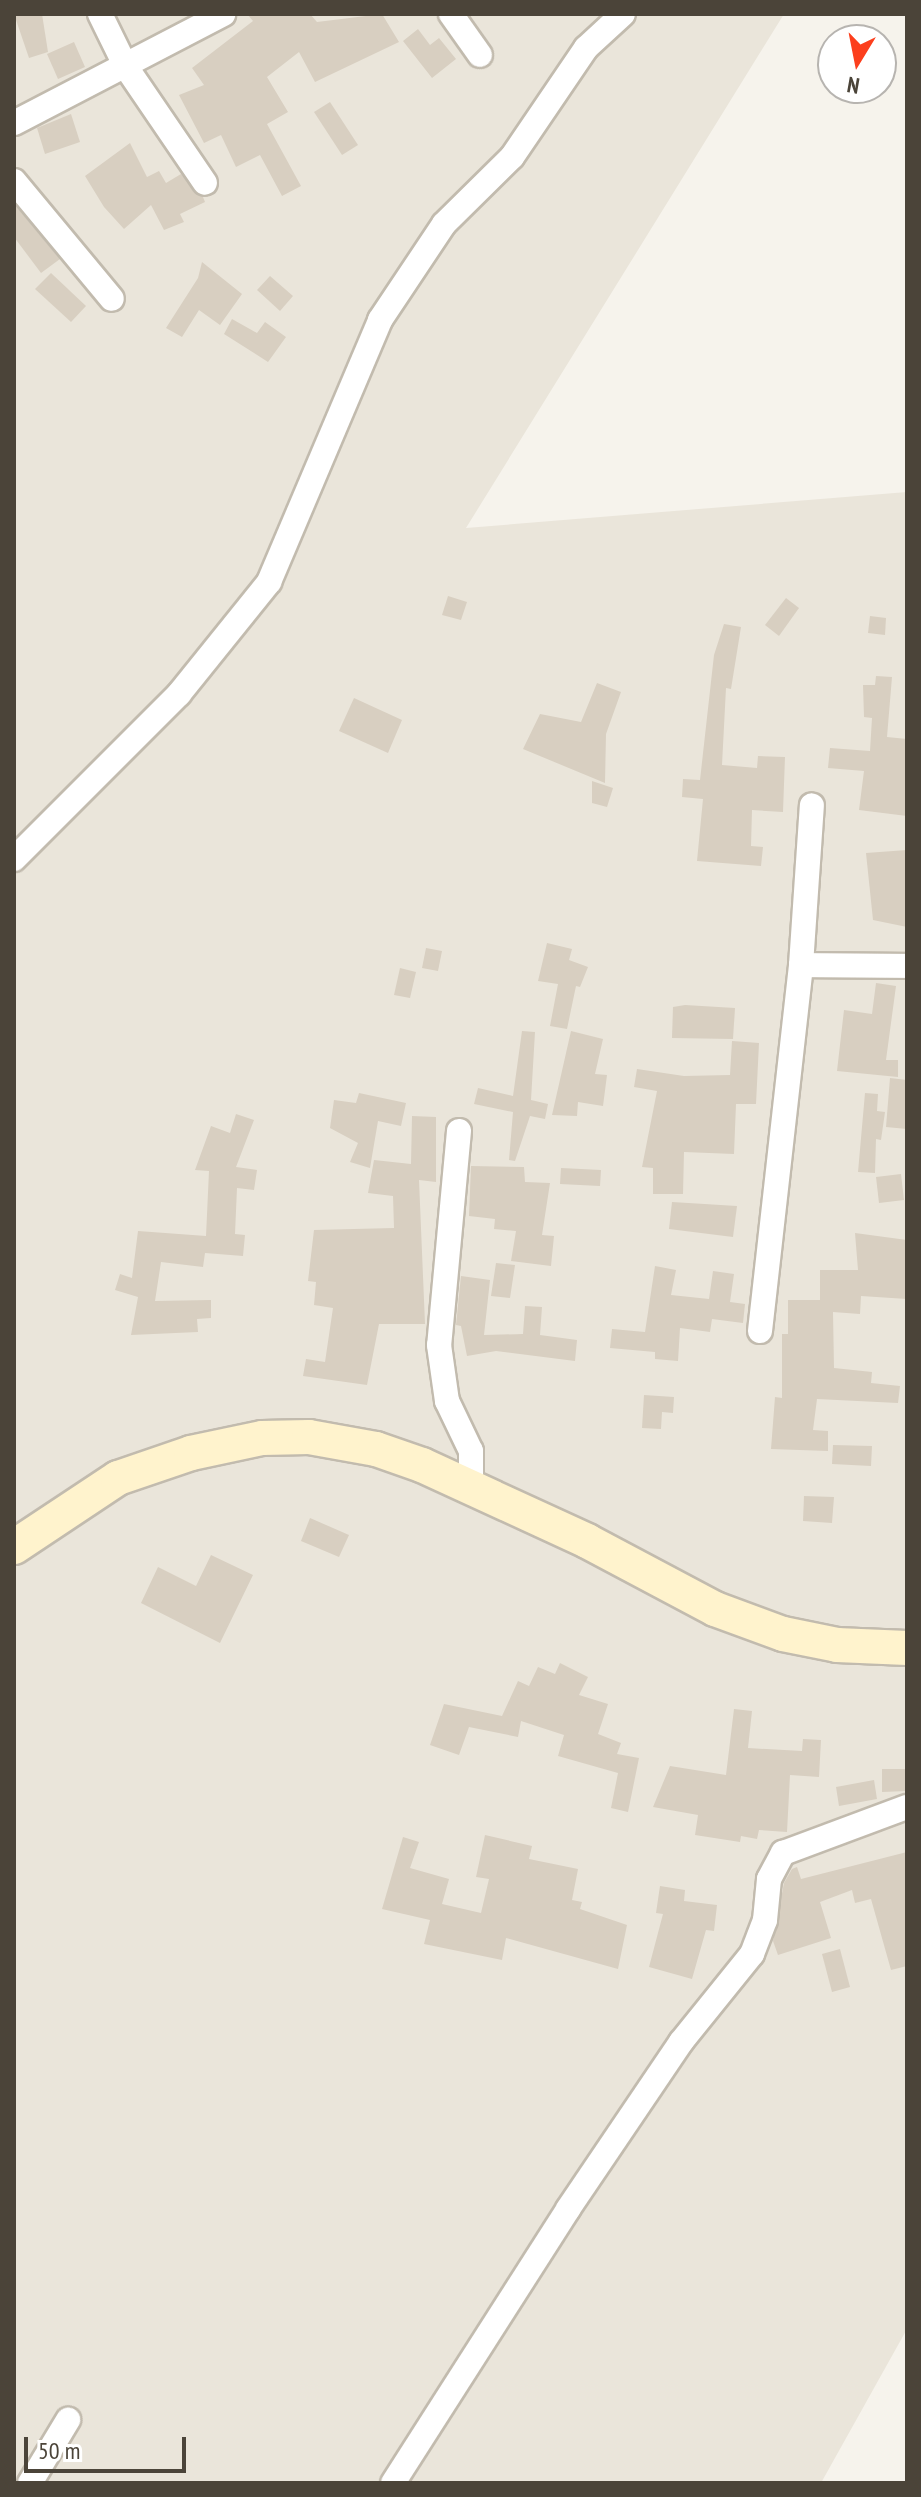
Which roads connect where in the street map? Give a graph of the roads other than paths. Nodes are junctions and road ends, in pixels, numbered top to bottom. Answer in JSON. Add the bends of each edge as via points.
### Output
{"nodes":[{"id":1,"x":100,"y":14,"type":"edge"},
{"id":2,"x":223,"y":14,"type":"edge"},
{"id":3,"x":451,"y":14,"type":"edge"},
{"id":4,"x":623,"y":14,"type":"edge"},
{"id":5,"x":480,"y":55,"type":"dead end"},
{"id":6,"x":126,"y":67,"type":"junction"},
{"id":7,"x":14,"y":123,"type":"edge"},
{"id":8,"x":14,"y":181,"type":"edge"},
{"id":9,"x":205,"y":183,"type":"dead end"},
{"id":10,"x":112,"y":299,"type":"dead end"},
{"id":11,"x":812,"y":805,"type":"dead end"},
{"id":12,"x":14,"y":859,"type":"edge"},
{"id":13,"x":801,"y":965,"type":"junction"},
{"id":14,"x":907,"y":966,"type":"edge"},
{"id":15,"x":459,"y":1131,"type":"dead end"},
{"id":16,"x":760,"y":1331,"type":"dead end"},
{"id":17,"x":471,"y":1488,"type":"junction"},
{"id":18,"x":14,"y":1547,"type":"edge"},
{"id":19,"x":907,"y":1648,"type":"edge"},
{"id":20,"x":907,"y":1807,"type":"edge"},
{"id":21,"x":68,"y":2420,"type":"dead end"},
{"id":22,"x":30,"y":2483,"type":"edge"},
{"id":23,"x":393,"y":2483,"type":"edge"}],
"edges":[{"from":1,"to":6,"type":"street"},
{"from":2,"to":6,"type":"street"},
{"from":3,"to":5,"type":"street"},
{"from":4,"to":12,"type":"street","via":[[586,48],[512,157],[444,224],[380,320],[269,582],[179,694]]},
{"from":6,"to":7,"type":"street"},
{"from":6,"to":9,"type":"street"},
{"from":8,"to":10,"type":"street"},
{"from":11,"to":13,"type":"street"},
{"from":13,"to":14,"type":"street"},
{"from":13,"to":16,"type":"street"},
{"from":15,"to":17,"type":"street","via":[[439,1345],[447,1401],[471,1451]]},
{"from":17,"to":18,"type":"street","via":[[376,1449],[309,1437],[262,1438],[191,1453],[118,1478]]},
{"from":17,"to":19,"type":"street","via":[[587,1541],[715,1609],[783,1634],[837,1645]]},
{"from":20,"to":23,"type":"street","via":[[783,1853],[769,1879],[765,1920],[752,1954],[681,2042]]},
{"from":21,"to":22,"type":"street"}]}
